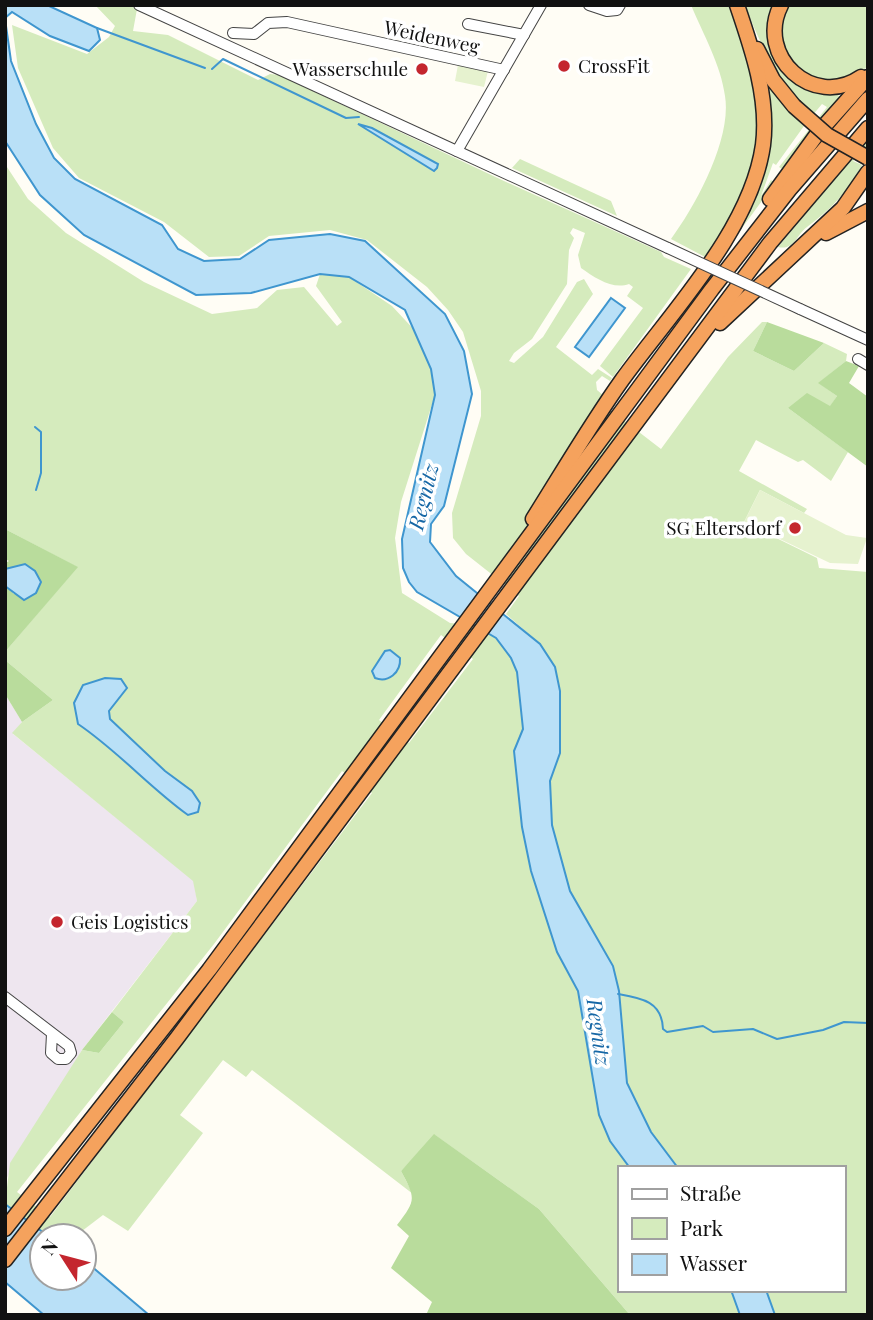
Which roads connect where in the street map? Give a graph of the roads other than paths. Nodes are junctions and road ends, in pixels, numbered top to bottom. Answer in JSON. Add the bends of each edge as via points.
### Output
{"nodes":[{"id":1,"x":139,"y":5,"type":"edge"},
{"id":2,"x":541,"y":5,"type":"edge"},
{"id":3,"x":589,"y":5,"type":"edge"},
{"id":4,"x":620,"y":5,"type":"edge"},
{"id":5,"x":781,"y":5,"type":"edge"},
{"id":6,"x":739,"y":11,"type":"edge"},
{"id":7,"x":468,"y":23,"type":"dead end"},
{"id":8,"x":233,"y":33,"type":"dead end"},
{"id":9,"x":524,"y":35,"type":"junction"},
{"id":10,"x":504,"y":70,"type":"junction"},
{"id":11,"x":868,"y":74,"type":"edge"},
{"id":12,"x":868,"y":99,"type":"edge"},
{"id":13,"x":868,"y":128,"type":"edge"},
{"id":14,"x":457,"y":151,"type":"junction"},
{"id":15,"x":868,"y":159,"type":"edge"},
{"id":16,"x":868,"y":172,"type":"edge"},
{"id":17,"x":868,"y":211,"type":"edge"},
{"id":18,"x":790,"y":258,"type":"junction"},
{"id":19,"x":868,"y":340,"type":"edge"},
{"id":20,"x":858,"y":359,"type":"dead end"},
{"id":21,"x":868,"y":365,"type":"edge"},
{"id":22,"x":625,"y":394,"type":"junction"},
{"id":23,"x":649,"y":405,"type":"junction"},
{"id":24,"x":579,"y":459,"type":"junction"},
{"id":25,"x":510,"y":565,"type":"junction"},
{"id":26,"x":5,"y":997,"type":"edge"},
{"id":27,"x":52,"y":1034,"type":"dead end"},
{"id":28,"x":5,"y":1229,"type":"edge"},
{"id":29,"x":5,"y":1260,"type":"edge"}],
"edges":[{"from":1,"to":14,"type":"street"},
{"from":2,"to":9,"type":"street"},
{"from":3,"to":4,"type":"street","via":[[607,11]]},
{"from":5,"to":11,"type":"highway","via":[[775,43],[783,63],[797,78],[816,86],[837,87]]},
{"from":6,"to":15,"type":"highway","bridge":true,"via":[[774,80],[794,106],[827,135]]},
{"from":6,"to":22,"type":"highway","via":[[763,103],[763,144],[753,186],[723,243]]},
{"from":7,"to":9,"type":"street","name":"Weidenweg"},
{"from":8,"to":10,"type":"street","name":"Weidenweg","via":[[254,34],[268,23],[287,22]]},
{"from":9,"to":10,"type":"street"},
{"from":10,"to":14,"type":"street"},
{"from":11,"to":22,"type":"highway","via":[[818,133]]},
{"from":12,"to":22,"type":"highway"},
{"from":13,"to":23,"type":"highway","via":[[770,243]]},
{"from":14,"to":19,"type":"street","bridge":true},
{"from":16,"to":18,"type":"highway","via":[[843,208]]},
{"from":17,"to":18,"type":"highway"},
{"from":18,"to":23,"type":"highway","via":[[737,304]]},
{"from":20,"to":21,"type":"street"},
{"from":22,"to":24,"type":"highway"},
{"from":23,"to":29,"type":"highway"},
{"from":24,"to":25,"type":"highway"},
{"from":24,"to":25,"type":"highway"},
{"from":25,"to":28,"type":"highway","via":[[201,980]]},
{"from":26,"to":27,"type":"street"}]}
